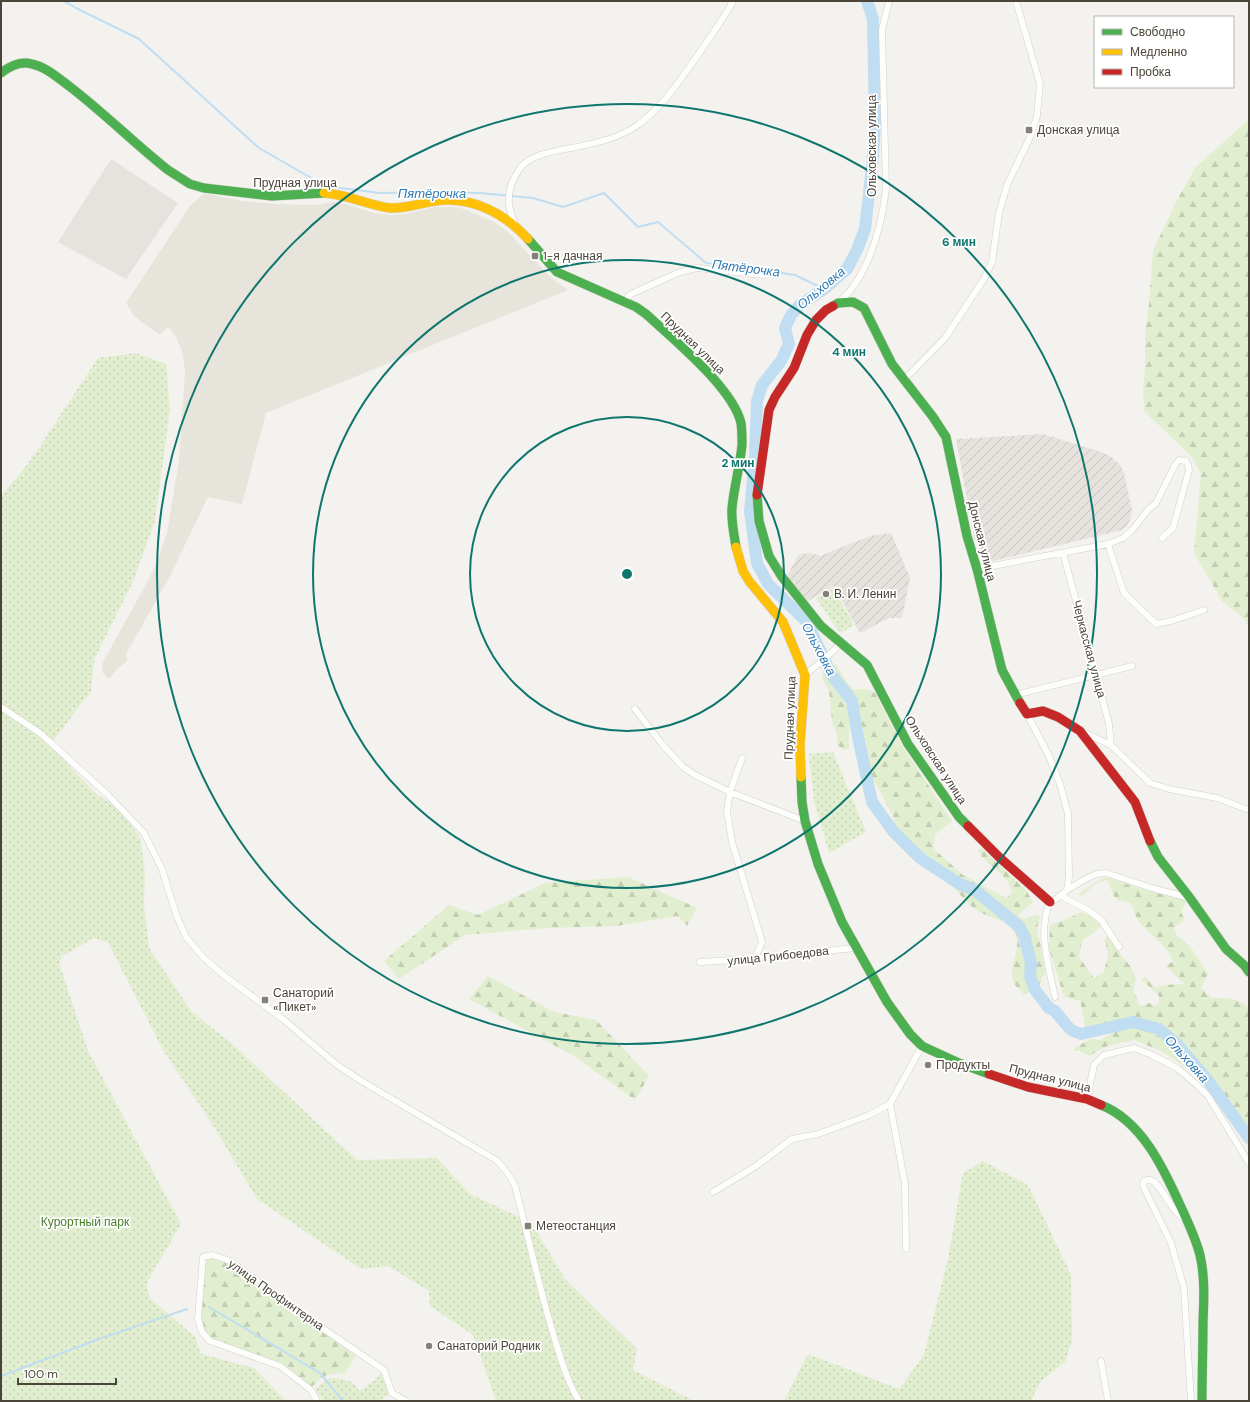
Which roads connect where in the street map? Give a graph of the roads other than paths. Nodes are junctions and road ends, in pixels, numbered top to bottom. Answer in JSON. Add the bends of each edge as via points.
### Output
{"nodes":[{"id":1,"x":733,"y":1,"type":"edge"},
{"id":2,"x":889,"y":1,"type":"edge"},
{"id":3,"x":1016,"y":1,"type":"edge"},
{"id":4,"x":1,"y":73,"type":"edge"},
{"id":5,"x":515,"y":224,"type":"junction"},
{"id":6,"x":764,"y":275,"type":"dead end"},
{"id":7,"x":626,"y":301,"type":"junction"},
{"id":8,"x":838,"y":303,"type":"junction"},
{"id":9,"x":904,"y":380,"type":"junction"},
{"id":10,"x":1162,"y":538,"type":"dead end"},
{"id":11,"x":1108,"y":544,"type":"junction"},
{"id":12,"x":1062,"y":553,"type":"junction"},
{"id":13,"x":977,"y":569,"type":"junction"},
{"id":14,"x":1204,"y":610,"type":"dead end"},
{"id":15,"x":841,"y":643,"type":"junction"},
{"id":16,"x":1132,"y":666,"type":"dead end"},
{"id":17,"x":1096,"y":674,"type":"junction"},
{"id":18,"x":805,"y":675,"type":"junction"},
{"id":19,"x":1015,"y":695,"type":"junction"},
{"id":20,"x":1,"y":707,"type":"edge"},
{"id":21,"x":634,"y":709,"type":"dead end"},
{"id":22,"x":1027,"y":714,"type":"junction"},
{"id":23,"x":1080,"y":730,"type":"junction"},
{"id":24,"x":1111,"y":745,"type":"junction"},
{"id":25,"x":742,"y":758,"type":"dead end"},
{"id":26,"x":730,"y":792,"type":"junction"},
{"id":27,"x":1249,"y":810,"type":"edge"},
{"id":28,"x":805,"y":821,"type":"junction"},
{"id":29,"x":1067,"y":890,"type":"junction"},
{"id":30,"x":1061,"y":896,"type":"junction"},
{"id":31,"x":1190,"y":898,"type":"junction"},
{"id":32,"x":1050,"y":902,"type":"junction"},
{"id":33,"x":1119,"y":947,"type":"dead end"},
{"id":34,"x":856,"y":948,"type":"junction"},
{"id":35,"x":755,"y":958,"type":"junction"},
{"id":36,"x":700,"y":962,"type":"dead end"},
{"id":37,"x":1249,"y":972,"type":"edge"},
{"id":38,"x":1055,"y":997,"type":"dead end"},
{"id":39,"x":922,"y":1046,"type":"junction"},
{"id":40,"x":1087,"y":1099,"type":"junction"},
{"id":41,"x":890,"y":1104,"type":"junction"},
{"id":42,"x":1249,"y":1163,"type":"edge"},
{"id":43,"x":713,"y":1192,"type":"dead end"},
{"id":44,"x":1187,"y":1220,"type":"junction"},
{"id":45,"x":906,"y":1249,"type":"dead end"},
{"id":46,"x":1101,"y":1361,"type":"dead end"},
{"id":47,"x":317,"y":1401,"type":"edge"},
{"id":48,"x":406,"y":1401,"type":"edge"},
{"id":49,"x":579,"y":1401,"type":"edge"},
{"id":50,"x":1108,"y":1401,"type":"edge"},
{"id":51,"x":1191,"y":1401,"type":"edge"},
{"id":52,"x":1202,"y":1401,"type":"edge"}],
"edges":[{"from":1,"to":5,"type":"street","via":[[673,89],[638,125],[613,137],[551,151],[521,166],[511,186],[508,203]]},
{"from":2,"to":8,"type":"street","name":"Ольховская улица","via":[[882,30],[886,189],[883,214],[864,268],[853,288]]},
{"from":3,"to":9,"type":"street","via":[[1040,84],[1034,127],[1007,185],[999,213],[992,262],[984,279],[945,338]]},
{"from":4,"to":5,"type":"street","name":"Прудная улица","via":[[8,68],[26,63],[41,67],[82,96],[158,162],[180,178],[199,187],[271,196],[334,194],[397,208],[456,199],[483,207]]},
{"from":5,"to":7,"type":"street","name":"Прудная улица","via":[[557,272]]},
{"from":6,"to":7,"type":"street","via":[[697,268],[680,272],[631,294]]},
{"from":7,"to":18,"type":"street","name":"Прудная улица","via":[[646,314],[709,373],[738,414],[742,444],[732,508],[736,549],[749,581],[788,632]]},
{"from":8,"to":9,"type":"street","name":"Донская улица","via":[[853,302],[864,308],[892,364]]},
{"from":8,"to":15,"type":"street","name":"Ольховская улица","via":[[816,320],[794,368],[769,410],[757,502],[767,549],[782,577],[821,626]]},
{"from":9,"to":13,"type":"street","name":"Донская улица","via":[[946,437],[967,536]]},
{"from":10,"to":11,"type":"street","via":[[1173,528],[1189,470],[1186,461],[1180,460],[1175,465],[1156,503],[1133,529],[1123,538]]},
{"from":11,"to":12,"type":"street"},
{"from":11,"to":14,"type":"street","via":[[1124,593],[1156,624]]},
{"from":12,"to":13,"type":"street"},
{"from":12,"to":17,"type":"street","name":"Черкасская улица"},
{"from":13,"to":19,"type":"street","name":"Донская улица","via":[[1002,670]]},
{"from":15,"to":18,"type":"street"},
{"from":15,"to":32,"type":"street","name":"Ольховская улица","via":[[867,666],[908,744],[959,817]]},
{"from":16,"to":17,"type":"street"},
{"from":17,"to":19,"type":"street"},
{"from":17,"to":24,"type":"street","name":"Черкасская улица"},
{"from":18,"to":28,"type":"street","name":"Прудная улица","via":[[800,757]]},
{"from":19,"to":22,"type":"street","name":"Донская улица"},
{"from":20,"to":49,"type":"street","via":[[40,733],[107,794],[144,833],[162,869],[186,937],[203,957],[337,1065],[504,1166],[515,1186],[560,1357]]},
{"from":21,"to":26,"type":"street","via":[[683,767]]},
{"from":22,"to":23,"type":"street","via":[[1043,711]]},
{"from":22,"to":29,"type":"street","name":"Донская улица","via":[[1048,754],[1068,814]]},
{"from":23,"to":24,"type":"street"},
{"from":23,"to":31,"type":"street","via":[[1135,802],[1158,857]]},
{"from":24,"to":27,"type":"street","via":[[1150,784],[1217,798]]},
{"from":25,"to":26,"type":"street"},
{"from":26,"to":28,"type":"street"},
{"from":26,"to":35,"type":"street","via":[[727,811],[732,842],[762,942]]},
{"from":28,"to":34,"type":"street","name":"Прудная улица","via":[[818,864],[842,922]]},
{"from":29,"to":30,"type":"street"},
{"from":29,"to":31,"type":"street","via":[[1097,874],[1106,873]]},
{"from":30,"to":32,"type":"street"},
{"from":30,"to":33,"type":"street","via":[[1101,920]]},
{"from":31,"to":37,"type":"street","via":[[1226,949]]},
{"from":32,"to":38,"type":"street","via":[[1045,912],[1044,941]]},
{"from":34,"to":35,"type":"street","name":"улица Грибоедова"},
{"from":34,"to":39,"type":"street","name":"Прудная улица","via":[[887,1002]]},
{"from":35,"to":36,"type":"street","name":"улица Грибоедова"},
{"from":39,"to":40,"type":"street","name":"Прудная улица","via":[[1013,1083]]},
{"from":39,"to":41,"type":"street"},
{"from":40,"to":42,"type":"street","via":[[1094,1065],[1104,1055],[1134,1048],[1152,1055],[1177,1068],[1208,1096]]},
{"from":40,"to":44,"type":"street","name":"Прудная улица","via":[[1107,1107],[1129,1123],[1149,1145],[1166,1173]]},
{"from":41,"to":43,"type":"street","via":[[867,1116],[818,1134],[792,1139],[756,1166]]},
{"from":41,"to":45,"type":"street","via":[[905,1184]]},
{"from":44,"to":51,"type":"street","via":[[1178,1214],[1152,1180],[1144,1181],[1145,1190],[1171,1243],[1184,1288]]},
{"from":44,"to":52,"type":"street","name":"Прудная улица","via":[[1200,1255],[1204,1286]]},
{"from":46,"to":50,"type":"street"},
{"from":47,"to":48,"type":"street","name":"улица Профинтерна","via":[[311,1390],[280,1366],[210,1341],[202,1332],[198,1319],[203,1257],[213,1255],[230,1261],[300,1313],[384,1370],[392,1393]]}]}
